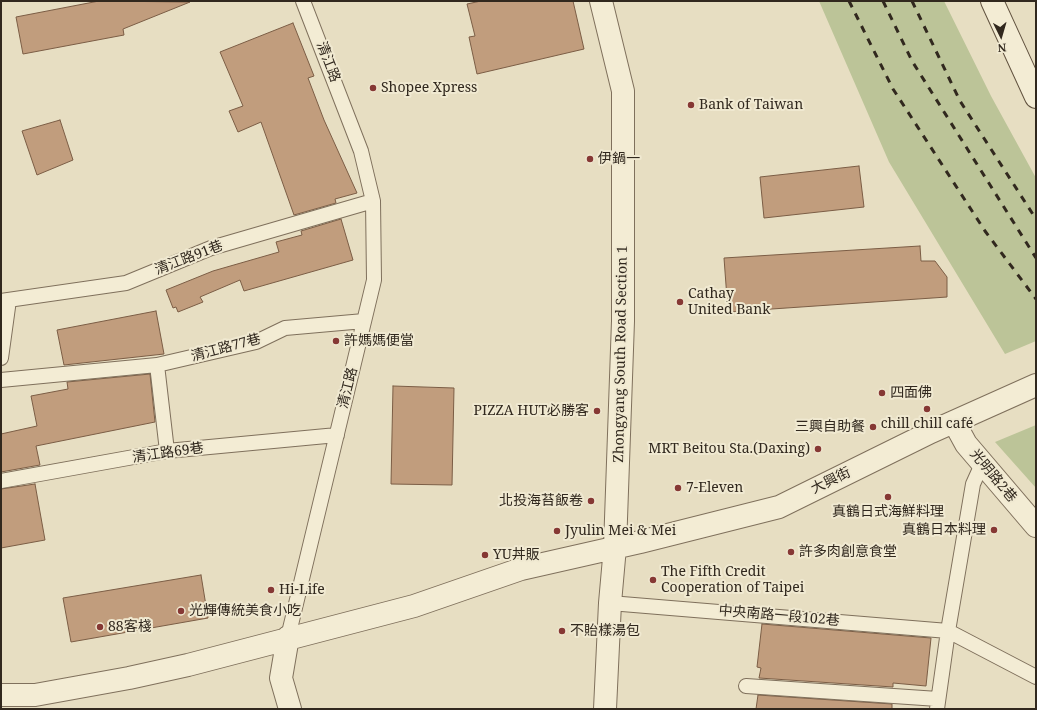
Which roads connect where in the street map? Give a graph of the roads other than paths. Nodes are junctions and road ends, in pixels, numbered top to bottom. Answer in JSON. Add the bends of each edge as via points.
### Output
{"nodes":[{"id":1,"x":601,"y":1,"type":"edge"},
{"id":2,"x":992,"y":1,"type":"edge"},
{"id":3,"x":308,"y":2,"type":"edge"},
{"id":4,"x":1036,"y":97,"type":"edge"},
{"id":5,"x":373,"y":201,"type":"junction"},
{"id":6,"x":5,"y":300,"type":"edge"},
{"id":7,"x":364,"y":321,"type":"junction"},
{"id":8,"x":1,"y":358,"type":"edge"},
{"id":9,"x":158,"y":365,"type":"junction"},
{"id":10,"x":1,"y":380,"type":"edge"},
{"id":11,"x":1036,"y":385,"type":"edge"},
{"id":12,"x":954,"y":422,"type":"junction"},
{"id":13,"x":337,"y":435,"type":"junction"},
{"id":14,"x":167,"y":451,"type":"junction"},
{"id":15,"x":982,"y":464,"type":"junction"},
{"id":16,"x":1,"y":481,"type":"edge"},
{"id":17,"x":1036,"y":526,"type":"edge"},
{"id":18,"x":615,"y":547,"type":"junction"},
{"id":19,"x":610,"y":603,"type":"junction"},
{"id":20,"x":948,"y":631,"type":"junction"},
{"id":21,"x":288,"y":638,"type":"junction"},
{"id":22,"x":1036,"y":677,"type":"edge"},
{"id":23,"x":746,"y":686,"type":"dead end"},
{"id":24,"x":1,"y":695,"type":"edge"},
{"id":25,"x":938,"y":704,"type":"edge"},
{"id":26,"x":290,"y":709,"type":"edge"},
{"id":27,"x":605,"y":709,"type":"edge"}],
"edges":[{"from":1,"to":18,"type":"street","name":"Zhongyang South Road Section 1","via":[[623,91],[623,322]]},
{"from":2,"to":4,"type":"street"},
{"from":3,"to":5,"type":"lane","name":"清江路","via":[[361,151]]},
{"from":5,"to":6,"type":"lane","name":"清江路91巷","via":[[211,248],[126,283]]},
{"from":5,"to":7,"type":"lane","name":"清江路","via":[[374,280]]},
{"from":6,"to":8,"type":"lane"},
{"from":7,"to":9,"type":"lane","name":"清江路77巷","via":[[285,328],[256,342]]},
{"from":7,"to":13,"type":"lane","name":"清江路"},
{"from":9,"to":10,"type":"lane","name":"清江路77巷"},
{"from":9,"to":14,"type":"lane"},
{"from":11,"to":12,"type":"street","name":"大興街"},
{"from":12,"to":15,"type":"street","name":"光明路2巷","via":[[966,444]]},
{"from":12,"to":18,"type":"street","name":"大興街","via":[[779,507]]},
{"from":13,"to":14,"type":"lane","name":"清江路69巷"},
{"from":13,"to":21,"type":"lane","name":"清江路"},
{"from":14,"to":16,"type":"lane","name":"清江路69巷"},
{"from":15,"to":17,"type":"street","name":"光明路2巷"},
{"from":15,"to":20,"type":"lane","via":[[973,484]]},
{"from":18,"to":19,"type":"street","name":"Zhongyang South Road Section 1"},
{"from":18,"to":21,"type":"street","name":"大興街","via":[[521,569],[414,606]]},
{"from":19,"to":20,"type":"lane","name":"中央南路一段102巷"},
{"from":19,"to":27,"type":"street","name":"Zhongyang South Road Section 1"},
{"from":20,"to":22,"type":"lane","name":"中央南路一段102巷"},
{"from":20,"to":25,"type":"lane"},
{"from":21,"to":24,"type":"street","name":"大興街","via":[[129,678],[35,695]]},
{"from":21,"to":26,"type":"street","name":"清江路","via":[[281,678]]},
{"from":23,"to":25,"type":"lane"}]}
